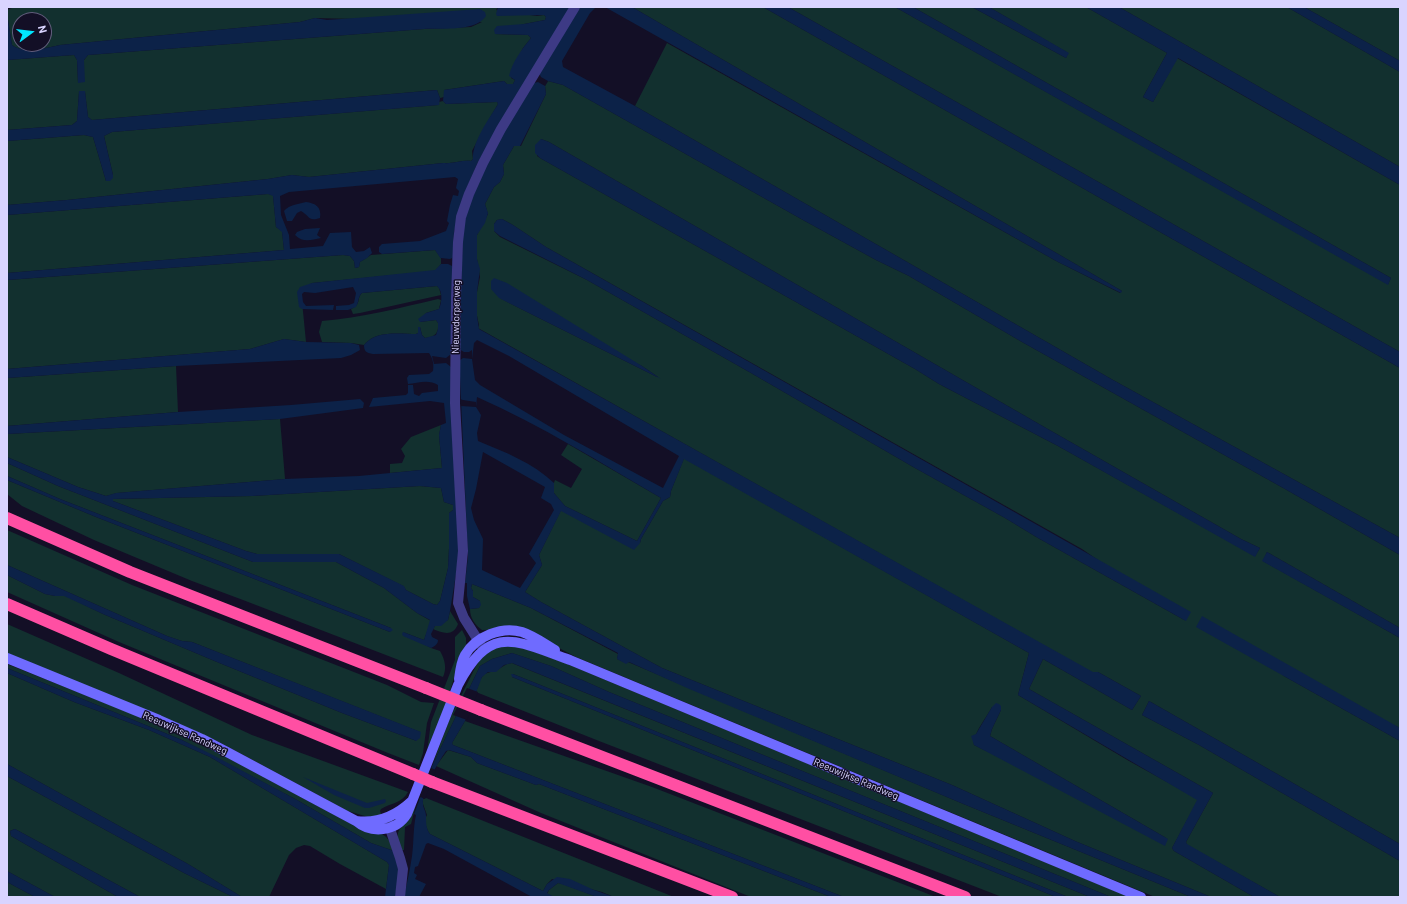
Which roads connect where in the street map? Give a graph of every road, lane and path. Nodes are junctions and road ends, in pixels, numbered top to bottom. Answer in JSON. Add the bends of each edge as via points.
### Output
{"nodes":[{"id":1,"x":575,"y":7,"type":"edge"},
{"id":2,"x":7,"y":518,"type":"edge"},
{"id":3,"x":7,"y":604,"type":"edge"},
{"id":4,"x":478,"y":641,"type":"junction"},
{"id":5,"x":484,"y":650,"type":"junction"},
{"id":6,"x":7,"y":658,"type":"edge"},
{"id":7,"x":570,"y":660,"type":"junction"},
{"id":8,"x":458,"y":685,"type":"junction"},
{"id":9,"x":388,"y":823,"type":"junction"},
{"id":10,"x":400,"y":897,"type":"edge"},
{"id":11,"x":732,"y":897,"type":"edge"},
{"id":12,"x":965,"y":897,"type":"edge"},
{"id":13,"x":1141,"y":897,"type":"edge"}],
"edges":[{"from":1,"to":4,"type":"street","name":"Nieuwdorperweg","via":[[497,136],[469,194],[461,217],[456,298],[456,403],[463,551],[458,603]]},
{"from":2,"to":12,"type":"highway","bridge":true,"via":[[144,578]]},
{"from":3,"to":11,"type":"highway","bridge":true,"via":[[432,782]]},
{"from":4,"to":5,"type":"street","name":"Nieuwdorperweg"},
{"from":4,"to":7,"type":"main road","name":"Reeuwijkse Randweg","via":[[498,632],[517,631],[534,637]]},
{"from":4,"to":8,"type":"main road","name":"Reeuwijkse Randweg","via":[[464,658]]},
{"from":5,"to":7,"type":"main road","name":"Reeuwijkse Randweg","via":[[497,643],[513,641]]},
{"from":5,"to":8,"type":"main road","name":"Reeuwijkse Randweg","via":[[470,665]]},
{"from":6,"to":9,"type":"main road","name":"Reeuwijkse Randweg","via":[[196,737],[356,821]]},
{"from":7,"to":13,"type":"main road","name":"Reeuwijkse Randweg"},
{"from":8,"to":9,"type":"main road","name":"Reeuwijkse Randweg","via":[[413,800]]},
{"from":9,"to":10,"type":"street","via":[[403,869]]}]}
